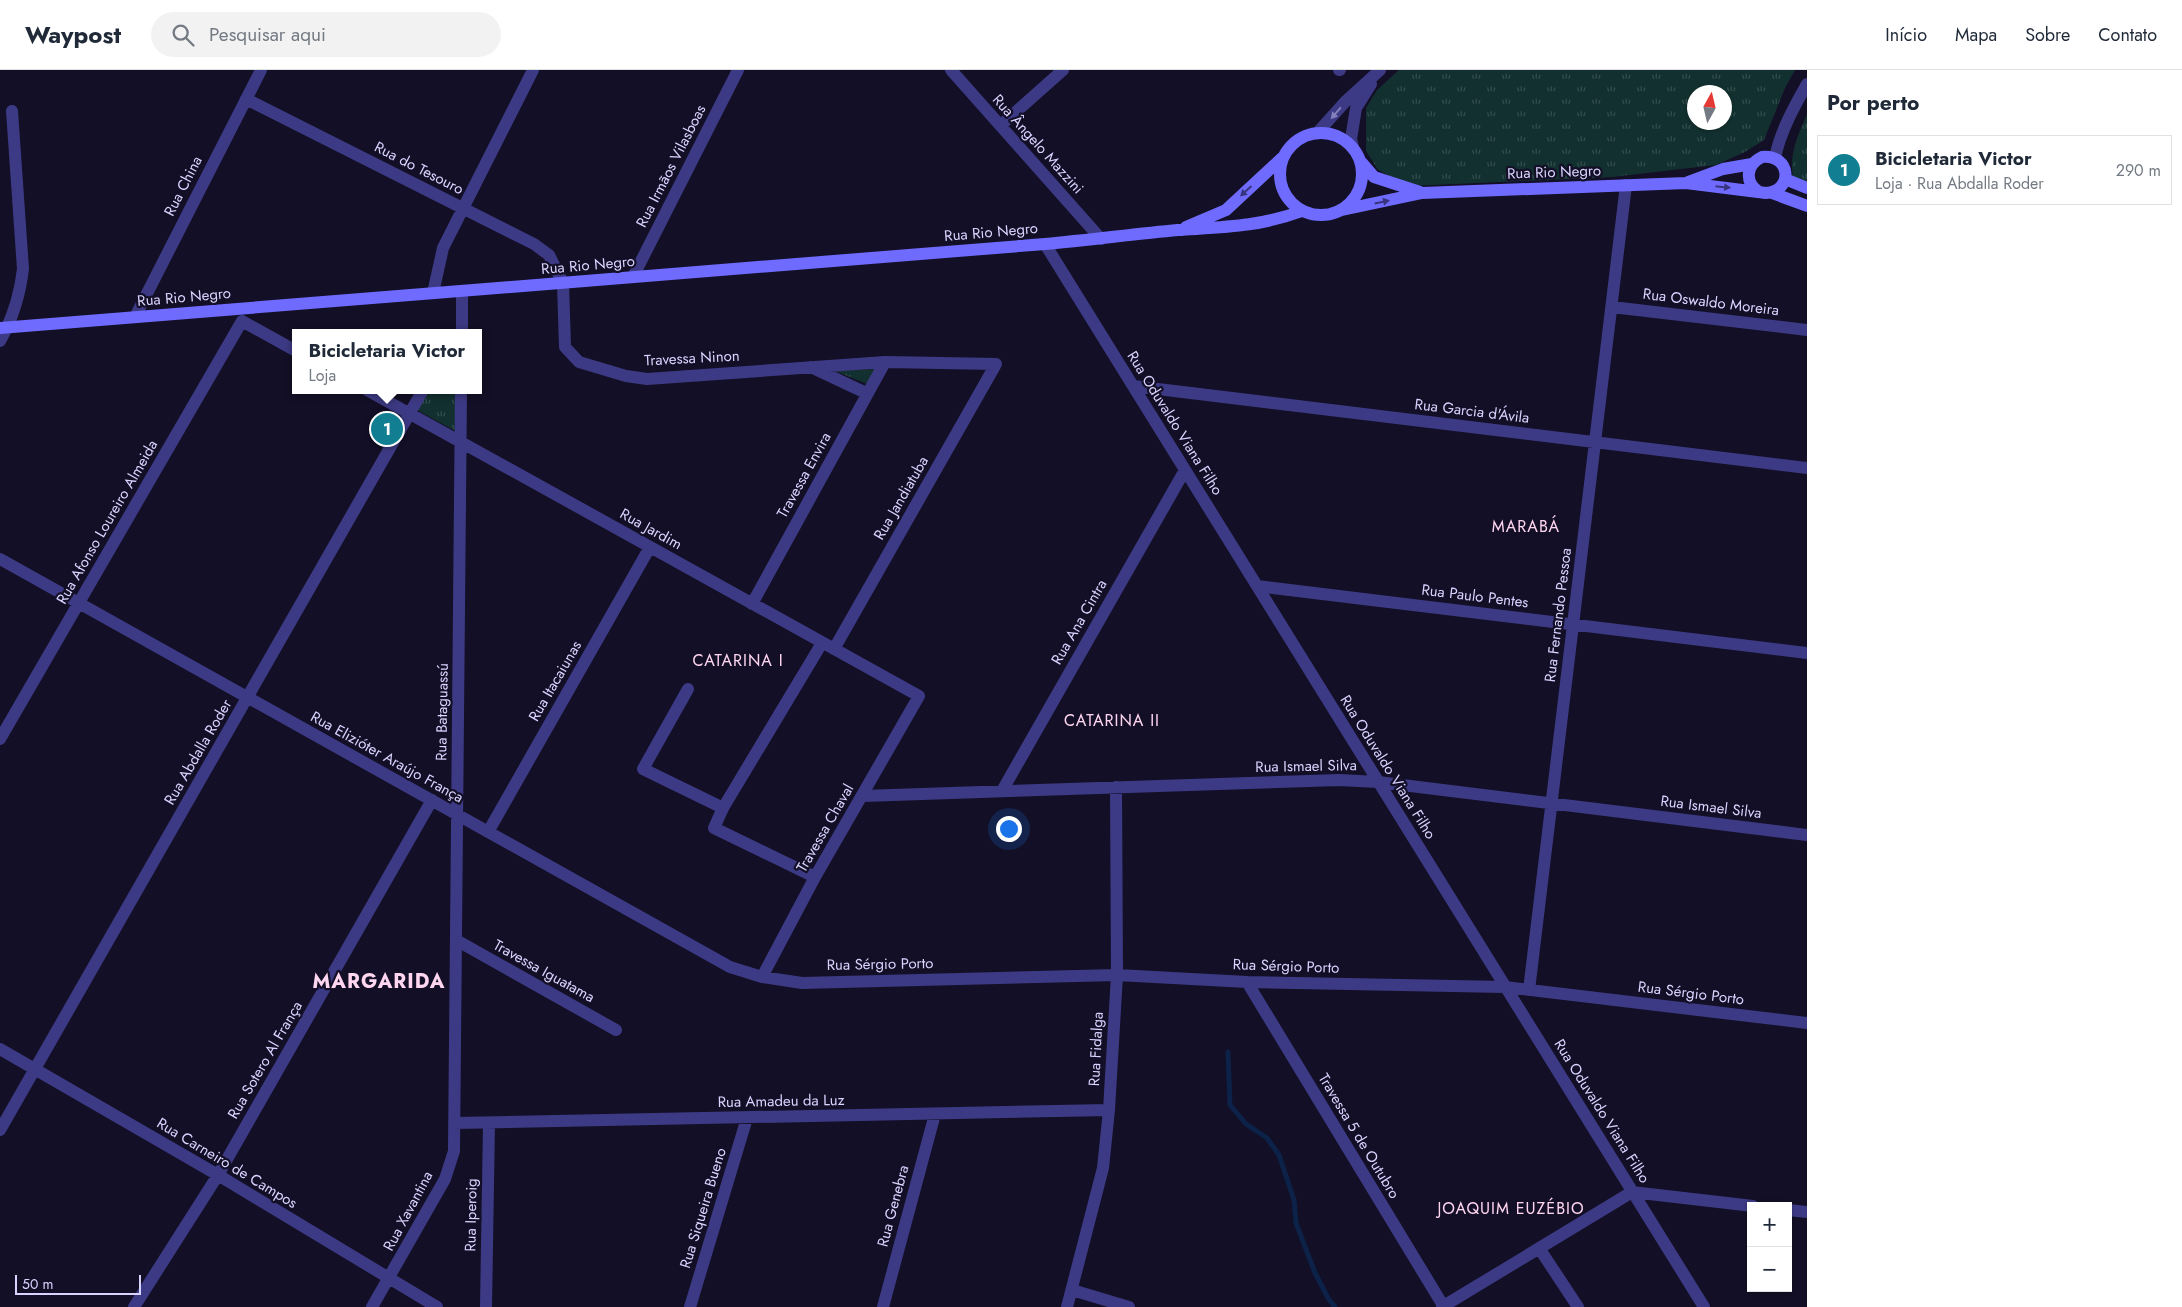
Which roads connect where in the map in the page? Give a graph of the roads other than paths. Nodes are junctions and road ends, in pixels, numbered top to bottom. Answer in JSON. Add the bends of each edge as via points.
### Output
{"nodes":[{"id":1,"x":261,"y":70,"type":"edge"},
{"id":2,"x":533,"y":70,"type":"edge"},
{"id":3,"x":738,"y":70,"type":"edge"},
{"id":4,"x":951,"y":70,"type":"edge"},
{"id":5,"x":1063,"y":70,"type":"edge"},
{"id":6,"x":1380,"y":70,"type":"edge"},
{"id":7,"x":1807,"y":84,"type":"edge"},
{"id":8,"x":246,"y":99,"type":"junction"},
{"id":9,"x":12,"y":111,"type":"dead end"},
{"id":10,"x":1000,"y":125,"type":"junction"},
{"id":11,"x":1318,"y":132,"type":"junction"},
{"id":12,"x":1353,"y":147,"type":"junction"},
{"id":13,"x":1282,"y":158,"type":"junction"},
{"id":14,"x":1775,"y":158,"type":"junction"},
{"id":15,"x":1362,"y":163,"type":"junction"},
{"id":16,"x":1752,"y":164,"type":"junction"},
{"id":17,"x":1785,"y":179,"type":"junction"},
{"id":18,"x":1686,"y":183,"type":"junction"},
{"id":19,"x":1626,"y":186,"type":"junction"},
{"id":20,"x":1807,"y":188,"type":"edge"},
{"id":21,"x":1766,"y":192,"type":"junction"},
{"id":22,"x":1422,"y":193,"type":"junction"},
{"id":23,"x":1807,"y":206,"type":"edge"},
{"id":24,"x":463,"y":208,"type":"junction"},
{"id":25,"x":1342,"y":210,"type":"junction"},
{"id":26,"x":1302,"y":211,"type":"junction"},
{"id":27,"x":1178,"y":230,"type":"junction"},
{"id":28,"x":1101,"y":239,"type":"junction"},
{"id":29,"x":1045,"y":244,"type":"junction"},
{"id":30,"x":633,"y":277,"type":"junction"},
{"id":31,"x":563,"y":283,"type":"junction"},
{"id":32,"x":462,"y":291,"type":"junction"},
{"id":33,"x":433,"y":293,"type":"junction"},
{"id":34,"x":1612,"y":307,"type":"junction"},
{"id":35,"x":242,"y":315,"type":"junction"},
{"id":36,"x":135,"y":317,"type":"junction"},
{"id":37,"x":4,"y":328,"type":"edge"},
{"id":38,"x":460,"y":329,"type":"edge"},
{"id":39,"x":1807,"y":330,"type":"edge"},
{"id":40,"x":0,"y":341,"type":"edge"},
{"id":41,"x":292,"y":348,"type":"edge"},
{"id":42,"x":885,"y":362,"type":"junction"},
{"id":43,"x":996,"y":364,"type":"joint"},
{"id":44,"x":809,"y":366,"type":"junction"},
{"id":45,"x":1133,"y":386,"type":"junction"},
{"id":46,"x":866,"y":393,"type":"junction"},
{"id":47,"x":374,"y":394,"type":"edge"},
{"id":48,"x":422,"y":394,"type":"edge"},
{"id":49,"x":461,"y":394,"type":"edge"},
{"id":50,"x":410,"y":414,"type":"junction"},
{"id":51,"x":461,"y":442,"type":"junction"},
{"id":52,"x":1595,"y":442,"type":"junction"},
{"id":53,"x":1807,"y":468,"type":"edge"},
{"id":54,"x":1185,"y":470,"type":"junction"},
{"id":55,"x":650,"y":547,"type":"junction"},
{"id":56,"x":0,"y":559,"type":"edge"},
{"id":57,"x":1257,"y":586,"type":"junction"},
{"id":58,"x":80,"y":603,"type":"junction"},
{"id":59,"x":752,"y":604,"type":"junction"},
{"id":60,"x":1573,"y":625,"type":"junction"},
{"id":61,"x":822,"y":643,"type":"junction"},
{"id":62,"x":834,"y":649,"type":"junction"},
{"id":63,"x":1807,"y":653,"type":"edge"},
{"id":64,"x":688,"y":689,"type":"dead end"},
{"id":65,"x":919,"y":696,"type":"joint"},
{"id":66,"x":248,"y":698,"type":"junction"},
{"id":67,"x":0,"y":739,"type":"edge"},
{"id":68,"x":1378,"y":782,"type":"junction"},
{"id":69,"x":1116,"y":787,"type":"junction"},
{"id":70,"x":1002,"y":791,"type":"junction"},
{"id":71,"x":863,"y":796,"type":"junction"},
{"id":72,"x":432,"y":800,"type":"junction"},
{"id":73,"x":1552,"y":804,"type":"junction"},
{"id":74,"x":723,"y":808,"type":"junction"},
{"id":75,"x":457,"y":814,"type":"junction"},
{"id":76,"x":488,"y":832,"type":"junction"},
{"id":77,"x":1807,"y":835,"type":"edge"},
{"id":78,"x":816,"y":877,"type":"junction"},
{"id":79,"x":456,"y":940,"type":"junction"},
{"id":80,"x":1117,"y":975,"type":"junction"},
{"id":81,"x":762,"y":977,"type":"junction"},
{"id":82,"x":1247,"y":982,"type":"junction"},
{"id":83,"x":1505,"y":987,"type":"junction"},
{"id":84,"x":1529,"y":990,"type":"junction"},
{"id":85,"x":1807,"y":1024,"type":"edge"},
{"id":86,"x":616,"y":1030,"type":"dead end"},
{"id":87,"x":0,"y":1049,"type":"edge"},
{"id":88,"x":35,"y":1069,"type":"junction"},
{"id":89,"x":1109,"y":1110,"type":"junction"},
{"id":90,"x":935,"y":1114,"type":"junction"},
{"id":91,"x":747,"y":1118,"type":"junction"},
{"id":92,"x":489,"y":1123,"type":"junction"},
{"id":93,"x":454,"y":1124,"type":"junction"},
{"id":94,"x":0,"y":1130,"type":"edge"},
{"id":95,"x":218,"y":1175,"type":"junction"},
{"id":96,"x":1632,"y":1192,"type":"junction"},
{"id":97,"x":1747,"y":1205,"type":"edge"},
{"id":98,"x":1792,"y":1210,"type":"edge"},
{"id":99,"x":1807,"y":1212,"type":"edge"},
{"id":100,"x":1539,"y":1248,"type":"junction"},
{"id":101,"x":390,"y":1279,"type":"junction"},
{"id":102,"x":1072,"y":1290,"type":"junction"},
{"id":103,"x":134,"y":1307,"type":"edge"},
{"id":104,"x":372,"y":1307,"type":"edge"},
{"id":105,"x":437,"y":1307,"type":"edge"},
{"id":106,"x":486,"y":1307,"type":"edge"},
{"id":107,"x":690,"y":1307,"type":"edge"},
{"id":108,"x":883,"y":1307,"type":"edge"},
{"id":109,"x":1067,"y":1307,"type":"edge"},
{"id":110,"x":1129,"y":1307,"type":"edge"},
{"id":111,"x":1443,"y":1307,"type":"edge"},
{"id":112,"x":1578,"y":1307,"type":"edge"},
{"id":113,"x":1704,"y":1307,"type":"edge"}],
"edges":[{"from":1,"to":8,"type":"street","name":"Rua China"},
{"from":2,"to":24,"type":"street"},
{"from":3,"to":30,"type":"street","name":"Rua Irmãos Vilasboas"},
{"from":4,"to":10,"type":"street","name":"Rua Ângelo Mazzini"},
{"from":5,"to":10,"type":"street"},
{"from":6,"to":11,"type":"street","one_way":true},
{"from":6,"to":12,"type":"street","via":[[1356,108],[1351,139]]},
{"from":7,"to":14,"type":"street","via":[[1784,129]]},
{"from":8,"to":24,"type":"street","name":"Rua do Tesouro"},
{"from":8,"to":36,"type":"street","name":"Rua China"},
{"from":9,"to":37,"type":"street","via":[[23,269]]},
{"from":10,"to":28,"type":"street","name":"Rua Ângelo Mazzini"},
{"from":11,"to":12,"type":"main road","via":[[1337,135]]},
{"from":11,"to":13,"type":"main road","via":[[1297,140]]},
{"from":12,"to":15,"type":"main road"},
{"from":13,"to":26,"type":"main road","via":[[1280,179],[1287,198]]},
{"from":13,"to":27,"type":"main road","name":"Rua Rio Negro","one_way":true,"via":[[1226,210]]},
{"from":14,"to":16,"type":"main road","via":[[1762,157]]},
{"from":14,"to":17,"type":"main road","via":[[1784,167]]},
{"from":15,"to":22,"type":"main road","name":"Rua Rio Negro","via":[[1374,177]]},
{"from":15,"to":25,"type":"main road","via":[[1360,190]]},
{"from":16,"to":18,"type":"main road","name":"Rua Rio Negro","via":[[1723,169]]},
{"from":16,"to":21,"type":"main road","via":[[1748,176],[1754,188]]},
{"from":17,"to":20,"type":"main road"},
{"from":17,"to":21,"type":"main road","via":[[1782,185]]},
{"from":18,"to":19,"type":"main road","name":"Rua Rio Negro"},
{"from":18,"to":21,"type":"main road","name":"Rua Rio Negro","one_way":true},
{"from":19,"to":22,"type":"main road","name":"Rua Rio Negro"},
{"from":19,"to":34,"type":"street","name":"Rua Fernando Pessoa"},
{"from":21,"to":23,"type":"main road","name":"Rua Rio Negro"},
{"from":25,"to":22,"type":"main road","name":"Rua Rio Negro","one_way":true},
{"from":24,"to":31,"type":"street","name":"Rua do Tesouro","via":[[549,255]]},
{"from":24,"to":33,"type":"street","via":[[443,248]]},
{"from":25,"to":26,"type":"main road","via":[[1322,216]]},
{"from":26,"to":27,"type":"main road","name":"Rua Rio Negro","via":[[1243,227]]},
{"from":27,"to":28,"type":"main road","name":"Rua Rio Negro"},
{"from":28,"to":29,"type":"main road","name":"Rua Rio Negro"},
{"from":29,"to":30,"type":"main road","name":"Rua Rio Negro"},
{"from":29,"to":45,"type":"street","name":"Rua Oduvaldo Viana Filho"},
{"from":30,"to":31,"type":"main road","name":"Rua Rio Negro"},
{"from":31,"to":32,"type":"main road","name":"Rua Rio Negro"},
{"from":31,"to":44,"type":"street","name":"Travessa Ninon","via":[[565,347],[579,362],[647,379]]},
{"from":32,"to":33,"type":"main road","name":"Rua Rio Negro"},
{"from":32,"to":38,"type":"street"},
{"from":33,"to":35,"type":"main road","name":"Rua Rio Negro"},
{"from":34,"to":39,"type":"street","name":"Rua Oswaldo Moreira"},
{"from":34,"to":52,"type":"street","name":"Rua Fernando Pessoa"},
{"from":35,"to":36,"type":"main road","name":"Rua Rio Negro"},
{"from":35,"to":41,"type":"street"},
{"from":35,"to":58,"type":"street","name":"Rua Afonso Loureiro Almeida"},
{"from":36,"to":37,"type":"main road","name":"Rua Rio Negro"},
{"from":37,"to":40,"type":"street"},
{"from":42,"to":43,"type":"street","name":"Travessa Ninon"},
{"from":42,"to":44,"type":"street","name":"Travessa Ninon"},
{"from":42,"to":46,"type":"street","name":"Travessa Envira"},
{"from":43,"to":62,"type":"street","name":"Rua Jandiatuba"},
{"from":44,"to":46,"type":"street","name":"Travessa Ninon"},
{"from":45,"to":52,"type":"street","name":"Rua Garcia d'Ávila"},
{"from":45,"to":54,"type":"street","name":"Rua Oduvaldo Viana Filho"},
{"from":46,"to":59,"type":"street","name":"Travessa Envira"},
{"from":47,"to":50,"type":"street","name":"Rua Jardim"},
{"from":48,"to":50,"type":"street","name":"Rua Abdalla Roder"},
{"from":49,"to":51,"type":"street","name":"Rua Bataguassú"},
{"from":50,"to":51,"type":"street","name":"Rua Jardim"},
{"from":50,"to":66,"type":"street","name":"Rua Abdalla Roder"},
{"from":51,"to":55,"type":"street","name":"Rua Jardim"},
{"from":51,"to":75,"type":"street","name":"Rua Bataguassú"},
{"from":52,"to":53,"type":"street","name":"Rua Garcia d'Ávila"},
{"from":52,"to":60,"type":"street","name":"Rua Fernando Pessoa"},
{"from":54,"to":57,"type":"street","name":"Rua Oduvaldo Viana Filho"},
{"from":54,"to":70,"type":"street","name":"Rua Ana Cintra"},
{"from":55,"to":59,"type":"street","name":"Rua Jardim"},
{"from":55,"to":76,"type":"street","name":"Rua Itacaiunas"},
{"from":56,"to":58,"type":"street","name":"Rua Elizióter Araújo França"},
{"from":57,"to":60,"type":"street","name":"Rua Paulo Pentes"},
{"from":57,"to":68,"type":"street","name":"Rua Oduvaldo Viana Filho"},
{"from":58,"to":66,"type":"street","name":"Rua Elizióter Araújo França"},
{"from":58,"to":67,"type":"street","name":"Rua Afonso Loureiro Almeida"},
{"from":59,"to":61,"type":"street","name":"Rua Jardim"},
{"from":60,"to":63,"type":"street","name":"Rua Paulo Pentes"},
{"from":60,"to":73,"type":"street","name":"Rua Fernando Pessoa"},
{"from":61,"to":62,"type":"street","name":"Rua Jardim"},
{"from":61,"to":74,"type":"street"},
{"from":62,"to":65,"type":"street","name":"Rua Jardim"},
{"from":64,"to":74,"type":"street","via":[[643,769]]},
{"from":65,"to":71,"type":"street","name":"Travessa Chaval"},
{"from":66,"to":72,"type":"street","name":"Rua Elizióter Araújo França"},
{"from":66,"to":88,"type":"street","name":"Rua Abdalla Roder"},
{"from":68,"to":69,"type":"street","name":"Rua Ismael Silva","via":[[1339,780]]},
{"from":68,"to":73,"type":"street","name":"Rua Ismael Silva"},
{"from":68,"to":83,"type":"street","name":"Rua Oduvaldo Viana Filho"},
{"from":69,"to":70,"type":"street","name":"Rua Ismael Silva"},
{"from":69,"to":80,"type":"street","name":"Rua Fidalga"},
{"from":70,"to":71,"type":"street","name":"Rua Ismael Silva"},
{"from":71,"to":78,"type":"street","name":"Travessa Chaval"},
{"from":72,"to":75,"type":"street","name":"Rua Elizióter Araújo França"},
{"from":72,"to":95,"type":"street","name":"Rua Sotero Al França"},
{"from":73,"to":77,"type":"street","name":"Rua Ismael Silva"},
{"from":73,"to":84,"type":"street","name":"Rua Fernando Pessoa"},
{"from":74,"to":78,"type":"street","via":[[714,828]]},
{"from":75,"to":76,"type":"street","name":"Rua Elizióter Araújo França"},
{"from":75,"to":79,"type":"street","name":"Rua Bataguassú"},
{"from":76,"to":81,"type":"street","name":"Rua Elizióter Araújo França","via":[[730,967]]},
{"from":78,"to":81,"type":"street","name":"Travessa Chaval"},
{"from":79,"to":86,"type":"street","name":"Travessa Iguatama"},
{"from":79,"to":93,"type":"street","name":"Rua Bataguassú"},
{"from":80,"to":81,"type":"street","name":"Rua Sérgio Porto","via":[[802,982]]},
{"from":80,"to":82,"type":"street","name":"Rua Sérgio Porto"},
{"from":80,"to":89,"type":"street","name":"Rua Fidalga"},
{"from":82,"to":83,"type":"street","name":"Rua Sérgio Porto"},
{"from":82,"to":111,"type":"street","name":"Travessa 5 de Outubro"},
{"from":83,"to":84,"type":"street","name":"Rua Sérgio Porto"},
{"from":83,"to":96,"type":"street","name":"Rua Oduvaldo Viana Filho"},
{"from":84,"to":85,"type":"street","name":"Rua Sérgio Porto"},
{"from":87,"to":88,"type":"street","name":"Rua Carneiro de Campos"},
{"from":88,"to":94,"type":"street","name":"Rua Abdalla Roder"},
{"from":88,"to":95,"type":"street","name":"Rua Carneiro de Campos"},
{"from":89,"to":90,"type":"street","name":"Rua Amadeu da Luz"},
{"from":89,"to":102,"type":"street","name":"Rua Fidalga","via":[[1103,1168]]},
{"from":90,"to":91,"type":"street","name":"Rua Amadeu da Luz"},
{"from":90,"to":108,"type":"street","name":"Rua Genebra"},
{"from":91,"to":92,"type":"street","name":"Rua Amadeu da Luz"},
{"from":91,"to":107,"type":"street","name":"Rua Siqueira Bueno"},
{"from":92,"to":93,"type":"street","name":"Rua Amadeu da Luz"},
{"from":92,"to":106,"type":"street","name":"Rua Iperoig"},
{"from":93,"to":101,"type":"street","name":"Rua Xavantina","via":[[454,1150],[446,1179]]},
{"from":95,"to":101,"type":"street","name":"Rua Carneiro de Campos"},
{"from":95,"to":103,"type":"street","name":"Rua Sotero Al França"},
{"from":96,"to":97,"type":"street"},
{"from":96,"to":100,"type":"street"},
{"from":96,"to":113,"type":"street","name":"Rua Oduvaldo Viana Filho"},
{"from":98,"to":99,"type":"street"},
{"from":100,"to":111,"type":"street"},
{"from":100,"to":112,"type":"street"},
{"from":101,"to":104,"type":"street","name":"Rua Xavantina"},
{"from":101,"to":105,"type":"street","name":"Rua Carneiro de Campos"},
{"from":102,"to":109,"type":"street","name":"Rua Fidalga"},
{"from":102,"to":110,"type":"street"}]}
